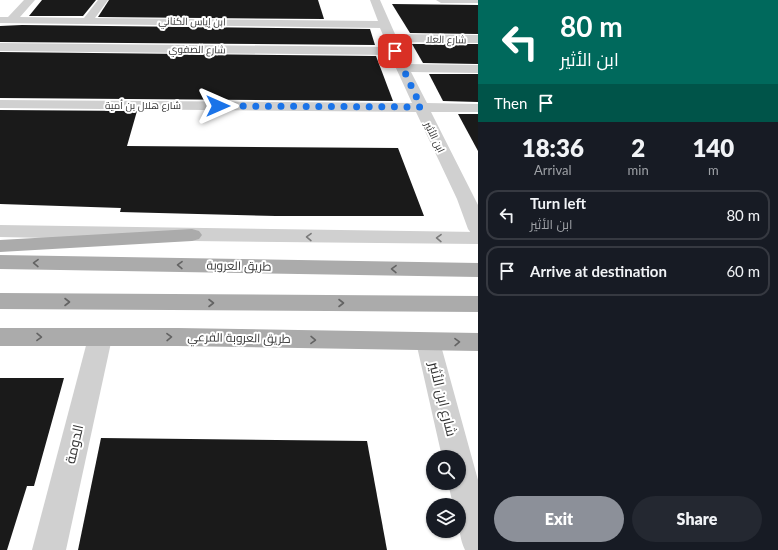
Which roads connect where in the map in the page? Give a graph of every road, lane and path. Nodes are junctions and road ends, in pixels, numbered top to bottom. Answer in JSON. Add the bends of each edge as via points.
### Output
{"nodes":[{"id":1,"x":30,"y":0,"type":"edge"},
{"id":2,"x":103,"y":0,"type":"edge"},
{"id":3,"x":375,"y":0,"type":"edge"},
{"id":4,"x":441,"y":0,"type":"edge"},
{"id":5,"x":478,"y":0,"type":"edge"},
{"id":6,"x":12,"y":19,"type":"junction"},
{"id":7,"x":0,"y":20,"type":"edge"},
{"id":8,"x":88,"y":20,"type":"junction"},
{"id":9,"x":390,"y":38,"type":"junction"},
{"id":10,"x":478,"y":39,"type":"edge"},
{"id":11,"x":0,"y":47,"type":"edge"},
{"id":12,"x":402,"y":68,"type":"junction"},
{"id":13,"x":478,"y":70,"type":"edge"},
{"id":14,"x":0,"y":104,"type":"edge"},
{"id":15,"x":421,"y":107,"type":"junction"},
{"id":16,"x":478,"y":108,"type":"edge"},
{"id":17,"x":478,"y":229,"type":"edge"},
{"id":18,"x":0,"y":231,"type":"edge"},
{"id":19,"x":192,"y":236,"type":"junction"},
{"id":20,"x":478,"y":238,"type":"edge"},
{"id":21,"x":0,"y":246,"type":"edge"},
{"id":22,"x":0,"y":262,"type":"edge"},
{"id":23,"x":478,"y":270,"type":"edge"},
{"id":24,"x":0,"y":301,"type":"edge"},
{"id":25,"x":478,"y":304,"type":"edge"},
{"id":26,"x":0,"y":337,"type":"edge"},
{"id":27,"x":100,"y":338,"type":"junction"},
{"id":28,"x":428,"y":342,"type":"junction"},
{"id":29,"x":478,"y":342,"type":"edge"},
{"id":30,"x":455,"y":450,"type":"edge"},
{"id":31,"x":465,"y":490,"type":"edge"},
{"id":32,"x":478,"y":542,"type":"edge"},
{"id":33,"x":49,"y":550,"type":"edge"}],
"edges":[{"from":1,"to":6,"type":"street"},
{"from":2,"to":8,"type":"street"},
{"from":3,"to":9,"type":"street","name":"ابن الأثير"},
{"from":4,"to":5,"type":"street"},
{"from":6,"to":7,"type":"street","name":"ابن إياس الكناني"},
{"from":6,"to":8,"type":"street","name":"ابن إياس الكناني"},
{"from":8,"to":9,"type":"street","name":"ابن إياس الكناني"},
{"from":9,"to":10,"type":"street","name":"شارع العلا"},
{"from":9,"to":11,"type":"street","name":"شارع الصفوي"},
{"from":9,"to":12,"type":"street","name":"ابن الأثير"},
{"from":12,"to":13,"type":"street"},
{"from":12,"to":15,"type":"street","name":"ابن الأثير"},
{"from":14,"to":15,"type":"street","name":"شارع هلال بن أمية"},
{"from":15,"to":16,"type":"street","name":"شارع هلال بن أمية"},
{"from":15,"to":17,"type":"street","name":"ابن الأثير"},
{"from":18,"to":19,"type":"street"},
{"from":20,"to":19,"type":"street","one_way":true},
{"from":19,"to":21,"type":"main road"},
{"from":23,"to":22,"type":"main road","name":"طريق العروبة","one_way":true},
{"from":24,"to":25,"type":"main road","one_way":true},
{"from":26,"to":27,"type":"main road","name":"طريق العروبة الفرعي","one_way":true},
{"from":27,"to":28,"type":"main road","name":"طريق العروبة الفرعي","one_way":true},
{"from":27,"to":33,"type":"street","name":"الدومة"},
{"from":28,"to":29,"type":"main road","name":"طريق العروبة الفرعي","one_way":true},
{"from":28,"to":30,"type":"street","name":"شارع ابن الأثير"},
{"from":31,"to":32,"type":"street"}]}
